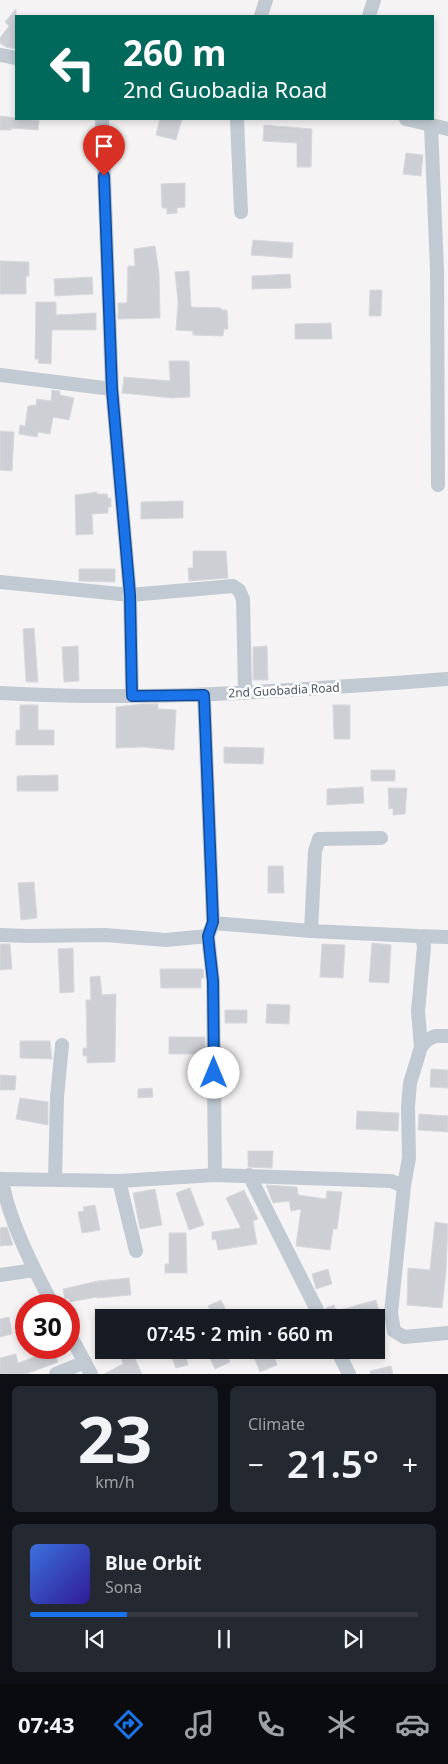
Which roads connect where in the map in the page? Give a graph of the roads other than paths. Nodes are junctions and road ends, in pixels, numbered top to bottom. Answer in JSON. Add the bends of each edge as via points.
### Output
{"nodes":[{"id":1,"x":266,"y":0,"type":"edge"},
{"id":2,"x":374,"y":0,"type":"edge"},
{"id":3,"x":261,"y":15,"type":"edge"},
{"id":4,"x":369,"y":15,"type":"edge"},
{"id":5,"x":0,"y":55,"type":"edge"},
{"id":6,"x":15,"y":58,"type":"edge"},
{"id":7,"x":102,"y":120,"type":"edge"},
{"id":8,"x":237,"y":120,"type":"edge"},
{"id":9,"x":410,"y":120,"type":"edge"},
{"id":10,"x":431,"y":125,"type":"junction"},
{"id":11,"x":448,"y":129,"type":"edge"},
{"id":12,"x":241,"y":212,"type":"dead end"},
{"id":13,"x":0,"y":375,"type":"edge"},
{"id":14,"x":112,"y":389,"type":"junction"},
{"id":15,"x":438,"y":485,"type":"dead end"},
{"id":16,"x":0,"y":582,"type":"edge"},
{"id":17,"x":130,"y":595,"type":"junction"},
{"id":18,"x":448,"y":679,"type":"edge"},
{"id":19,"x":0,"y":693,"type":"edge"},
{"id":20,"x":245,"y":693,"type":"junction"},
{"id":21,"x":204,"y":695,"type":"junction"},
{"id":22,"x":132,"y":696,"type":"junction"},
{"id":23,"x":381,"y":838,"type":"dead end"},
{"id":24,"x":213,"y":922,"type":"junction"},
{"id":25,"x":311,"y":931,"type":"junction"},
{"id":26,"x":0,"y":934,"type":"edge"},
{"id":27,"x":208,"y":936,"type":"junction"},
{"id":28,"x":418,"y":936,"type":"junction"},
{"id":29,"x":448,"y":937,"type":"edge"},
{"id":30,"x":448,"y":1036,"type":"edge"},
{"id":31,"x":62,"y":1045,"type":"dead end"},
{"id":32,"x":421,"y":1046,"type":"junction"},
{"id":33,"x":214,"y":1175,"type":"junction"},
{"id":34,"x":250,"y":1176,"type":"junction"},
{"id":35,"x":1,"y":1179,"type":"edge"},
{"id":36,"x":55,"y":1180,"type":"junction"},
{"id":37,"x":119,"y":1181,"type":"junction"},
{"id":38,"x":404,"y":1186,"type":"junction"},
{"id":39,"x":136,"y":1252,"type":"dead end"},
{"id":40,"x":34,"y":1270,"type":"junction"},
{"id":41,"x":0,"y":1275,"type":"edge"},
{"id":42,"x":47,"y":1294,"type":"edge"},
{"id":43,"x":315,"y":1309,"type":"edge"},
{"id":44,"x":448,"y":1333,"type":"edge"},
{"id":45,"x":80,"y":1353,"type":"edge"},
{"id":46,"x":336,"y":1359,"type":"edge"},
{"id":47,"x":342,"y":1359,"type":"edge"},
{"id":48,"x":88,"y":1368,"type":"edge"},
{"id":49,"x":56,"y":1374,"type":"edge"},
{"id":50,"x":344,"y":1374,"type":"edge"},
{"id":51,"x":350,"y":1374,"type":"edge"}],
"edges":[{"from":1,"to":3,"type":"street"},
{"from":2,"to":4,"type":"street"},
{"from":5,"to":6,"type":"street"},
{"from":7,"to":14,"type":"street"},
{"from":8,"to":12,"type":"street"},
{"from":9,"to":10,"type":"street"},
{"from":10,"to":11,"type":"street"},
{"from":10,"to":15,"type":"street"},
{"from":13,"to":14,"type":"street"},
{"from":14,"to":17,"type":"street"},
{"from":16,"to":17,"type":"street"},
{"from":17,"to":20,"type":"street","via":[[225,585],[239,590],[243,599]]},
{"from":17,"to":22,"type":"street"},
{"from":18,"to":20,"type":"street","name":"2nd Guobadia Road"},
{"from":19,"to":22,"type":"street","name":"2nd Guobadia Road"},
{"from":20,"to":21,"type":"street","name":"2nd Guobadia Road"},
{"from":21,"to":22,"type":"street","name":"2nd Guobadia Road"},
{"from":21,"to":24,"type":"street"},
{"from":23,"to":25,"type":"street","via":[[319,839],[315,851]]},
{"from":24,"to":25,"type":"street"},
{"from":24,"to":27,"type":"street"},
{"from":25,"to":28,"type":"street"},
{"from":26,"to":27,"type":"street","via":[[105,935],[166,940]]},
{"from":27,"to":33,"type":"street","via":[[213,981]]},
{"from":28,"to":29,"type":"street"},
{"from":28,"to":32,"type":"street","via":[[424,947],[418,1011]]},
{"from":30,"to":32,"type":"street","via":[[435,1036]]},
{"from":31,"to":36,"type":"street"},
{"from":32,"to":38,"type":"street","via":[[408,1095],[409,1158]]},
{"from":33,"to":34,"type":"street"},
{"from":33,"to":37,"type":"street"},
{"from":34,"to":38,"type":"street","via":[[391,1181]]},
{"from":34,"to":43,"type":"street"},
{"from":35,"to":36,"type":"street"},
{"from":35,"to":40,"type":"street"},
{"from":36,"to":37,"type":"street"},
{"from":37,"to":39,"type":"street"},
{"from":38,"to":44,"type":"street","via":[[391,1313],[394,1332],[404,1337]]},
{"from":40,"to":41,"type":"street"},
{"from":40,"to":42,"type":"street"},
{"from":45,"to":48,"type":"street"},
{"from":46,"to":50,"type":"street"},
{"from":47,"to":51,"type":"street"},
{"from":48,"to":49,"type":"street"}]}
